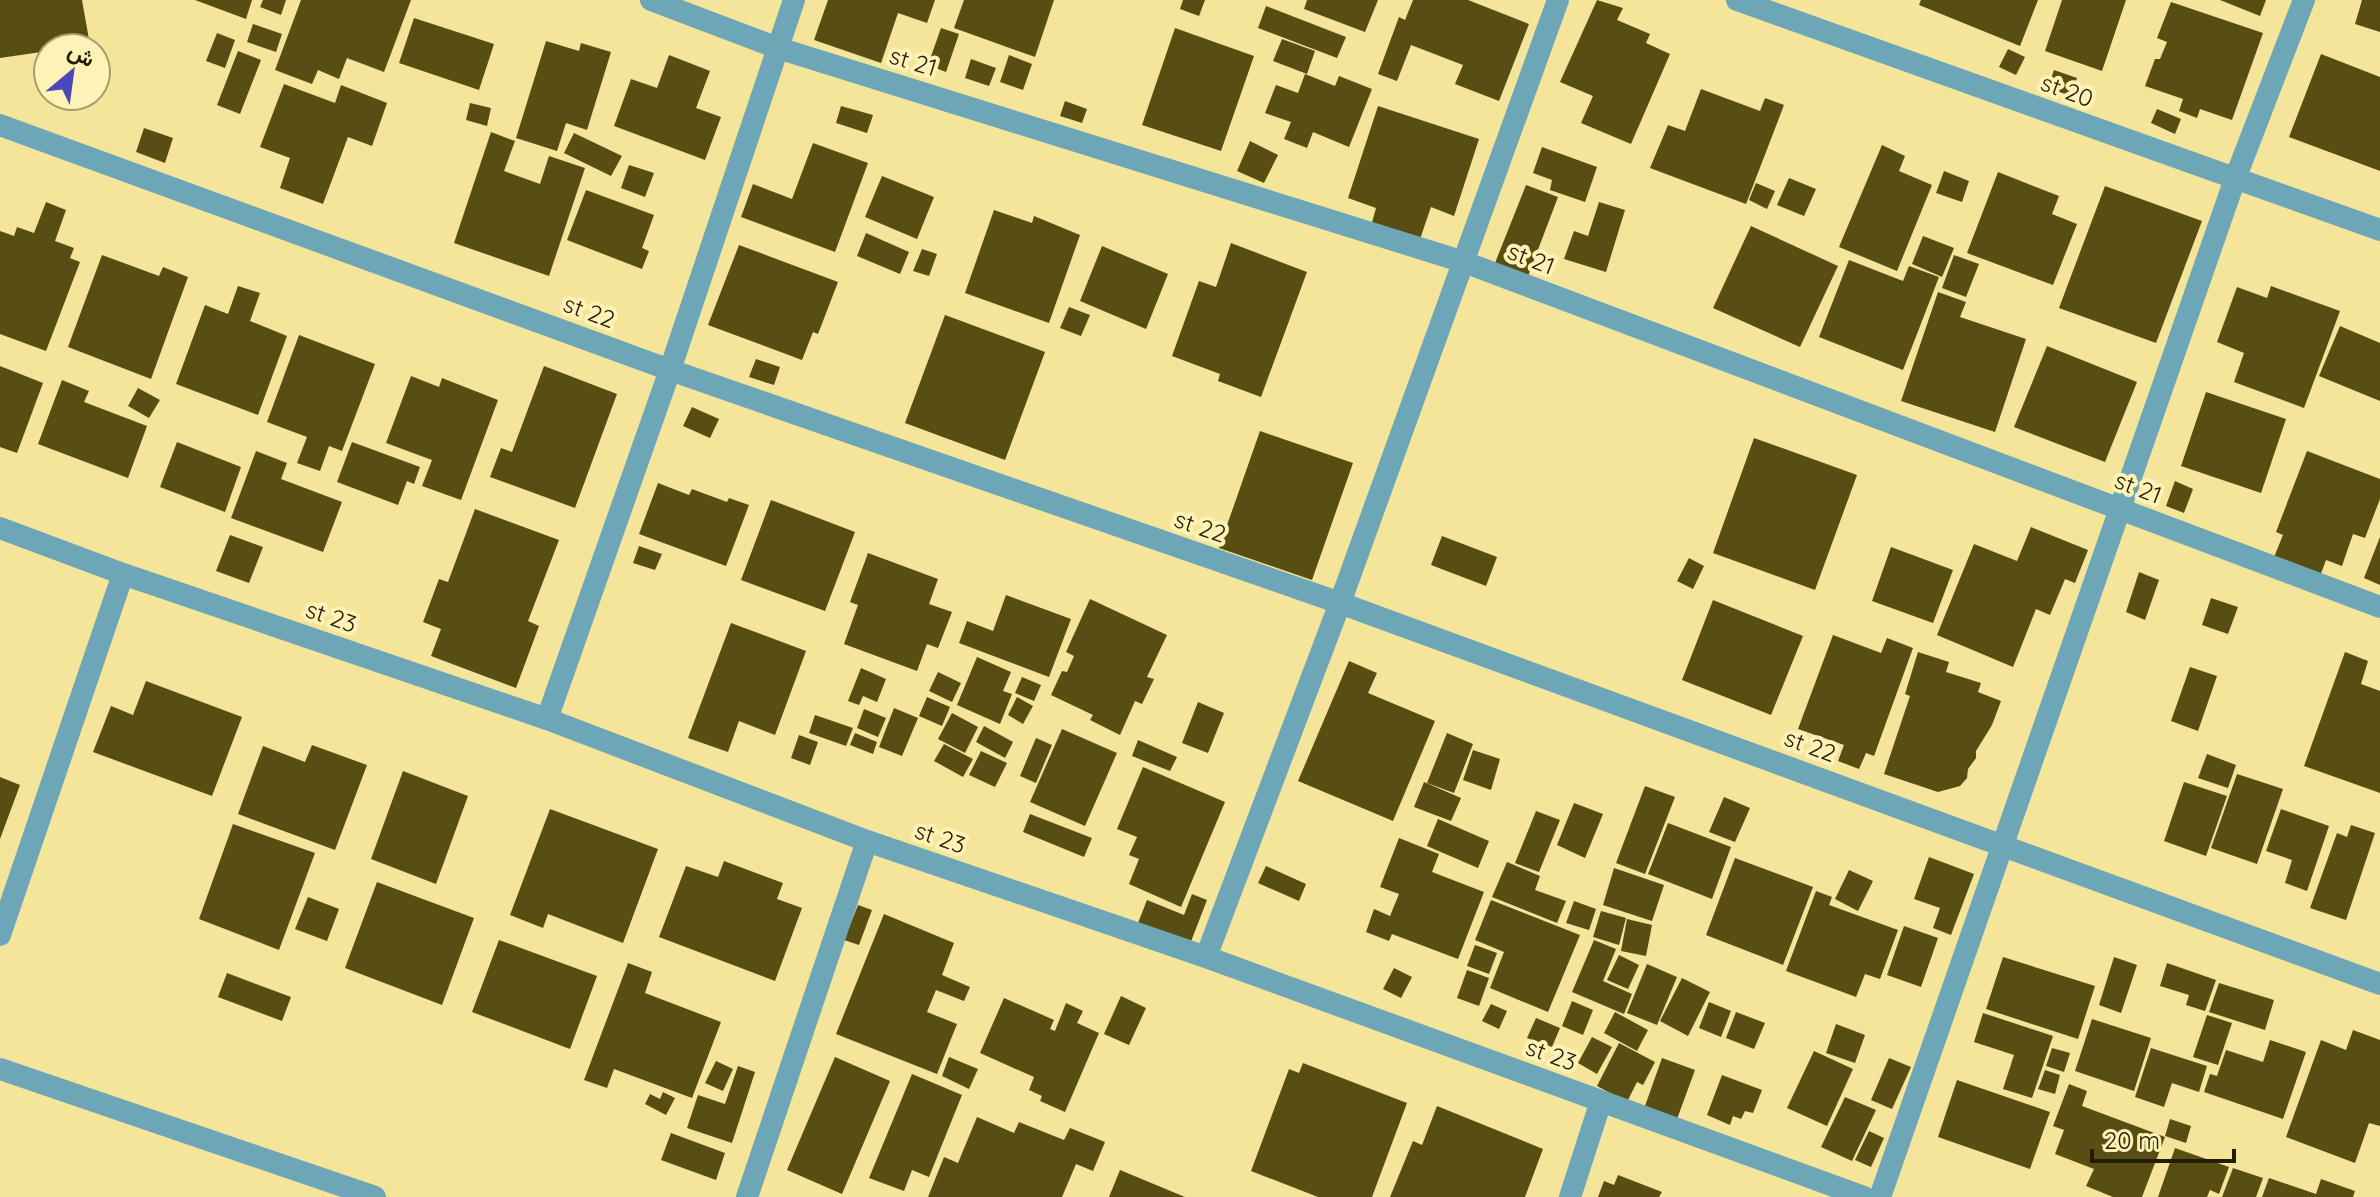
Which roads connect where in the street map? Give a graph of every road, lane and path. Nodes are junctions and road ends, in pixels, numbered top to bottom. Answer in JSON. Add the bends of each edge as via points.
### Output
{"nodes":[{"id":1,"x":651,"y":0,"type":"edge"},
{"id":2,"x":794,"y":0,"type":"edge"},
{"id":3,"x":1558,"y":0,"type":"edge"},
{"id":4,"x":1737,"y":0,"type":"edge"},
{"id":5,"x":2304,"y":0,"type":"edge"},
{"id":6,"x":778,"y":48,"type":"junction"},
{"id":7,"x":0,"y":125,"type":"edge"},
{"id":8,"x":2235,"y":179,"type":"junction"},
{"id":9,"x":2380,"y":230,"type":"edge"},
{"id":10,"x":1464,"y":262,"type":"junction"},
{"id":11,"x":670,"y":370,"type":"junction"},
{"id":12,"x":2120,"y":509,"type":"junction"},
{"id":13,"x":0,"y":528,"type":"edge"},
{"id":14,"x":123,"y":574,"type":"junction"},
{"id":15,"x":1340,"y":603,"type":"junction"},
{"id":16,"x":2380,"y":607,"type":"edge"},
{"id":17,"x":547,"y":719,"type":"junction"},
{"id":18,"x":867,"y":841,"type":"junction"},
{"id":19,"x":2004,"y":844,"type":"junction"},
{"id":20,"x":0,"y":935,"type":"edge"},
{"id":21,"x":1206,"y":957,"type":"junction"},
{"id":22,"x":2380,"y":984,"type":"edge"},
{"id":23,"x":0,"y":1069,"type":"edge"},
{"id":24,"x":1601,"y":1101,"type":"junction"},
{"id":25,"x":375,"y":1197,"type":"edge"},
{"id":26,"x":747,"y":1197,"type":"edge"},
{"id":27,"x":1570,"y":1197,"type":"edge"},
{"id":28,"x":1864,"y":1197,"type":"edge"},
{"id":29,"x":1880,"y":1197,"type":"edge"}],
"edges":[{"from":1,"to":6,"type":"street","name":"st 21"},
{"from":2,"to":6,"type":"street"},
{"from":3,"to":10,"type":"street"},
{"from":4,"to":8,"type":"street","name":"st 20"},
{"from":5,"to":8,"type":"street"},
{"from":6,"to":10,"type":"street","name":"st 21"},
{"from":6,"to":11,"type":"street"},
{"from":7,"to":11,"type":"street","name":"st 22"},
{"from":8,"to":9,"type":"street","name":"st 20"},
{"from":8,"to":12,"type":"street"},
{"from":10,"to":12,"type":"street","name":"st 21"},
{"from":10,"to":15,"type":"street"},
{"from":11,"to":15,"type":"street","name":"st 22"},
{"from":11,"to":17,"type":"street"},
{"from":12,"to":16,"type":"street","name":"st 21"},
{"from":12,"to":19,"type":"street"},
{"from":13,"to":14,"type":"street","name":"st 23"},
{"from":14,"to":17,"type":"street","name":"st 23"},
{"from":14,"to":20,"type":"street"},
{"from":15,"to":19,"type":"street","name":"st 22"},
{"from":15,"to":21,"type":"street"},
{"from":17,"to":18,"type":"street","name":"st 23"},
{"from":18,"to":21,"type":"street","name":"st 23"},
{"from":18,"to":26,"type":"street"},
{"from":19,"to":22,"type":"street","name":"st 22"},
{"from":19,"to":29,"type":"street"},
{"from":21,"to":24,"type":"street","name":"st 23"},
{"from":23,"to":25,"type":"street"},
{"from":24,"to":27,"type":"street"},
{"from":24,"to":28,"type":"street","name":"st 23"}]}
